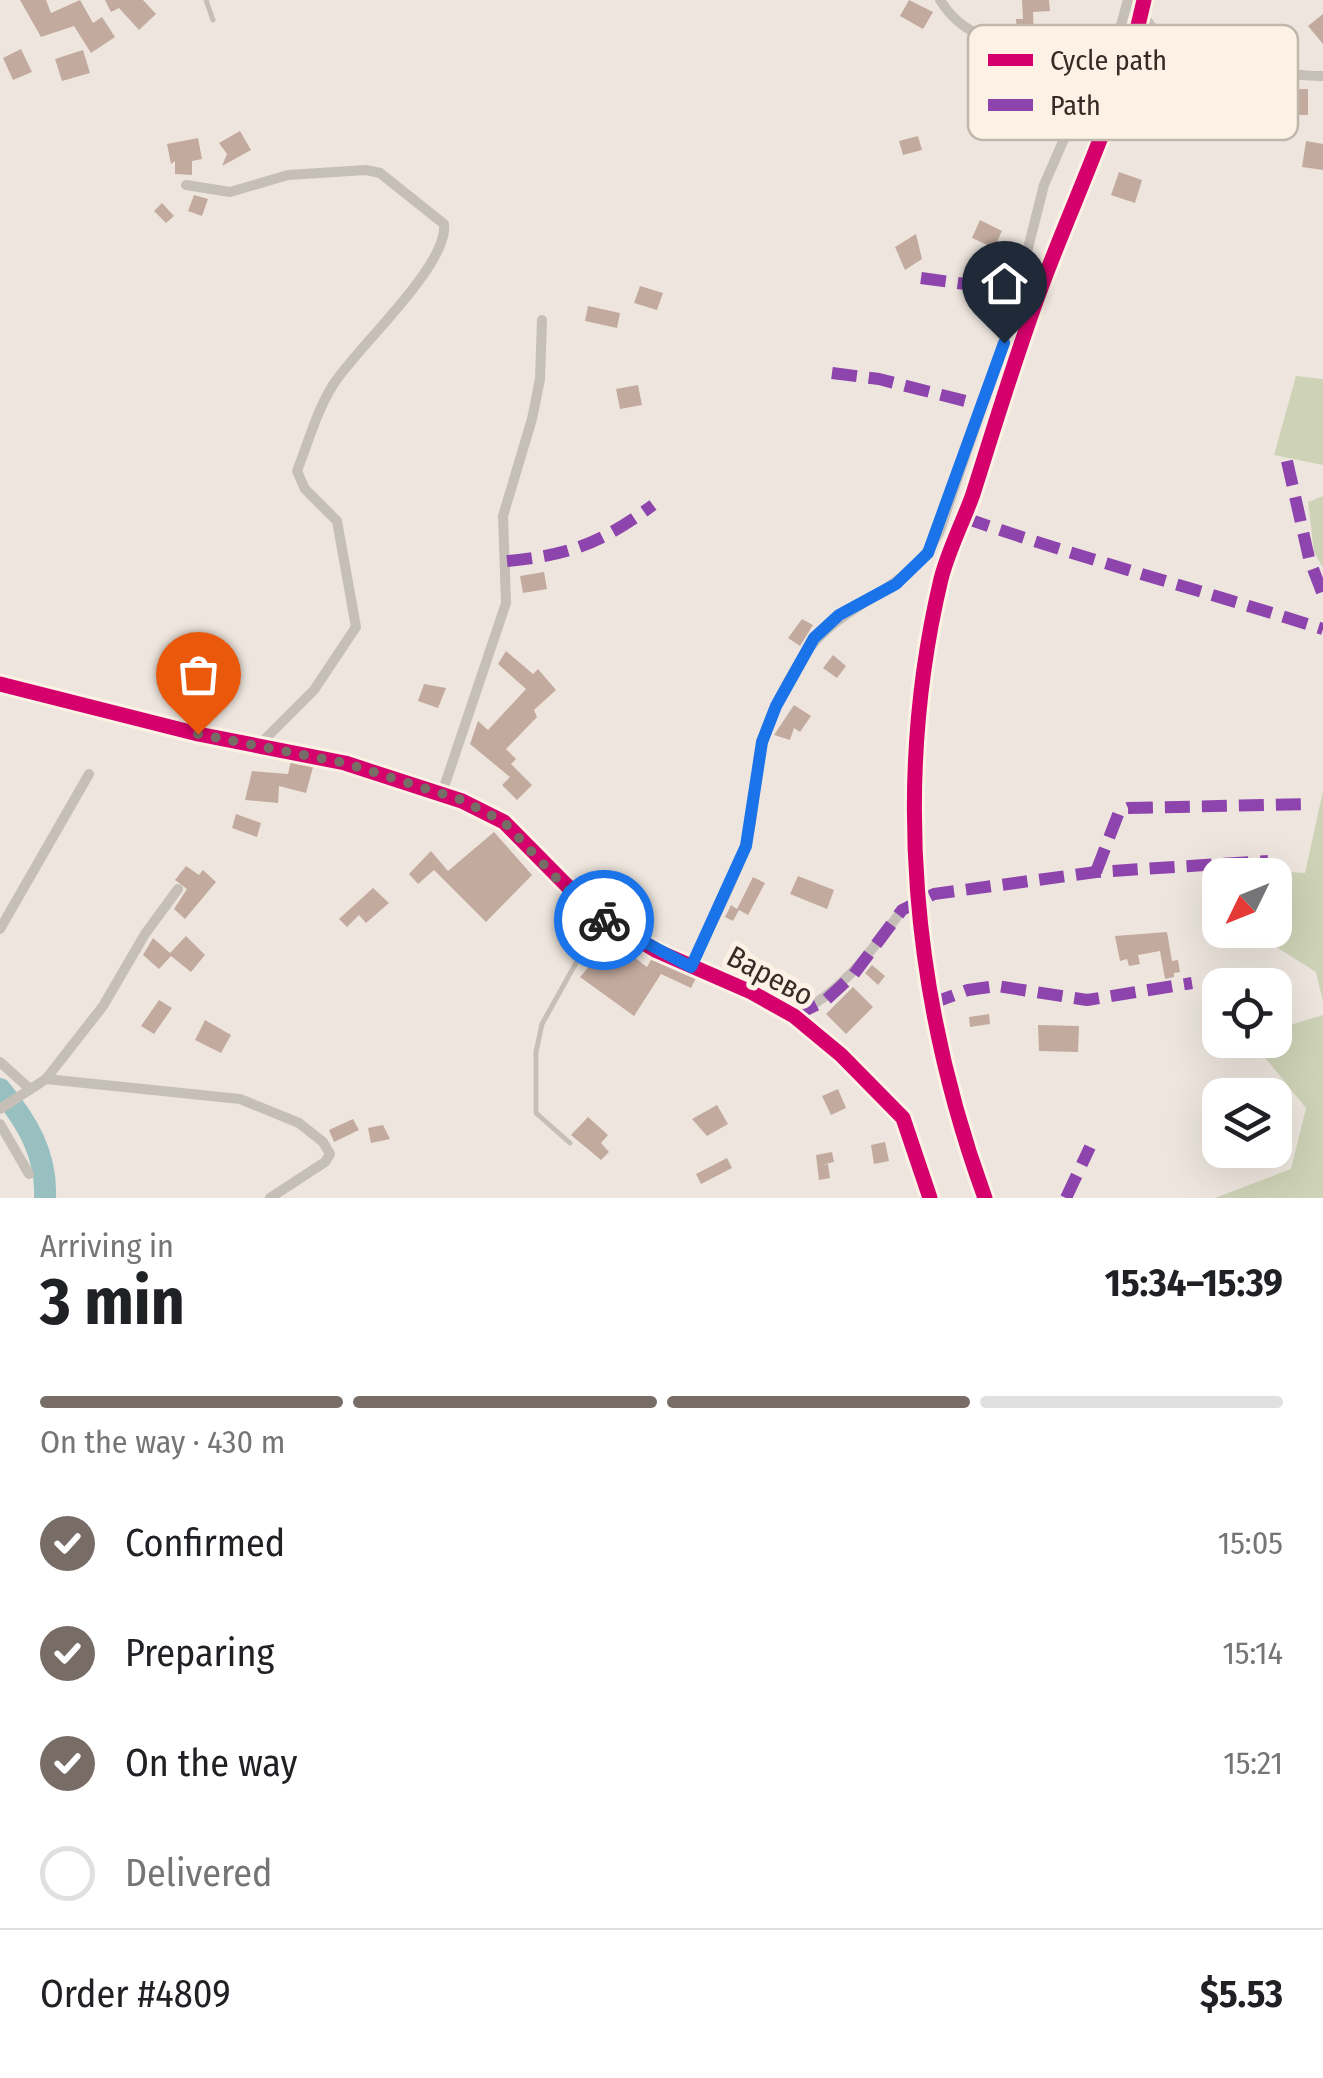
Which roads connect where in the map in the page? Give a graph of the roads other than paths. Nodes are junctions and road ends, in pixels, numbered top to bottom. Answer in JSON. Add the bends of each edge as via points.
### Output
{"nodes":[{"id":1,"x":206,"y":0,"type":"edge"},
{"id":2,"x":940,"y":0,"type":"edge"},
{"id":3,"x":1128,"y":0,"type":"edge"},
{"id":4,"x":213,"y":20,"type":"dead end"},
{"id":5,"x":1121,"y":25,"type":"edge"},
{"id":6,"x":968,"y":29,"type":"edge"},
{"id":7,"x":1298,"y":74,"type":"edge"},
{"id":8,"x":1323,"y":76,"type":"edge"},
{"id":9,"x":1064,"y":140,"type":"edge"},
{"id":10,"x":1098,"y":140,"type":"edge"},
{"id":11,"x":186,"y":185,"type":"dead end"},
{"id":12,"x":542,"y":320,"type":"dead end"},
{"id":13,"x":939,"y":533,"type":"junction"},
{"id":14,"x":955,"y":542,"type":"junction"},
{"id":15,"x":0,"y":684,"type":"edge"},
{"id":16,"x":257,"y":747,"type":"junction"},
{"id":17,"x":89,"y":774,"type":"dead end"},
{"id":18,"x":442,"y":794,"type":"junction"},
{"id":19,"x":178,"y":889,"type":"dead end"},
{"id":20,"x":902,"y":910,"type":"dead end"},
{"id":21,"x":602,"y":918,"type":"junction"},
{"id":22,"x":0,"y":929,"type":"edge"},
{"id":23,"x":691,"y":967,"type":"junction"},
{"id":24,"x":794,"y":1016,"type":"junction"},
{"id":25,"x":0,"y":1062,"type":"edge"},
{"id":26,"x":46,"y":1079,"type":"junction"},
{"id":27,"x":25,"y":1092,"type":"junction"},
{"id":28,"x":1,"y":1108,"type":"edge"},
{"id":29,"x":0,"y":1126,"type":"edge"},
{"id":30,"x":570,"y":1143,"type":"dead end"},
{"id":31,"x":29,"y":1174,"type":"dead end"},
{"id":32,"x":270,"y":1198,"type":"edge"},
{"id":33,"x":930,"y":1198,"type":"edge"},
{"id":34,"x":985,"y":1198,"type":"edge"}],
"edges":[{"from":1,"to":4,"type":"lane"},
{"from":2,"to":6,"type":"street"},
{"from":3,"to":5,"type":"street","name":"Варево"},
{"from":7,"to":8,"type":"street"},
{"from":9,"to":13,"type":"street","name":"Варево","via":[[1044,185],[1004,343]]},
{"from":10,"to":14,"type":"street"},
{"from":11,"to":16,"type":"street","via":[[230,192],[288,176],[366,170],[437,215],[445,231],[421,282],[329,391],[297,470],[305,488],[338,521],[356,627],[314,690]]},
{"from":12,"to":18,"type":"street","via":[[534,406],[503,516],[506,603]]},
{"from":13,"to":14,"type":"street"},
{"from":13,"to":23,"type":"street","name":"Варево","via":[[896,584],[839,615],[814,638],[797,666],[762,742],[746,846]]},
{"from":14,"to":34,"type":"street","via":[[927,658],[911,808],[930,1004]]},
{"from":15,"to":16,"type":"street","name":"Варево"},
{"from":16,"to":18,"type":"street","name":"Варево","via":[[345,763]]},
{"from":17,"to":22,"type":"street"},
{"from":18,"to":21,"type":"street","name":"Варево","via":[[504,822]]},
{"from":19,"to":26,"type":"street","via":[[104,1006]]},
{"from":20,"to":24,"type":"street","name":"Варево","via":[[854,974],[826,1000]]},
{"from":21,"to":23,"type":"street","name":"Варево"},
{"from":21,"to":30,"type":"lane","via":[[554,999],[536,1052],[536,1113]]},
{"from":23,"to":24,"type":"street","name":"Варево"},
{"from":24,"to":33,"type":"street","name":"Варево","via":[[903,1118]]},
{"from":25,"to":27,"type":"street"},
{"from":26,"to":27,"type":"street"},
{"from":26,"to":32,"type":"street","via":[[240,1099],[283,1114],[312,1132],[330,1154]]},
{"from":27,"to":28,"type":"street"},
{"from":29,"to":31,"type":"street"}]}
